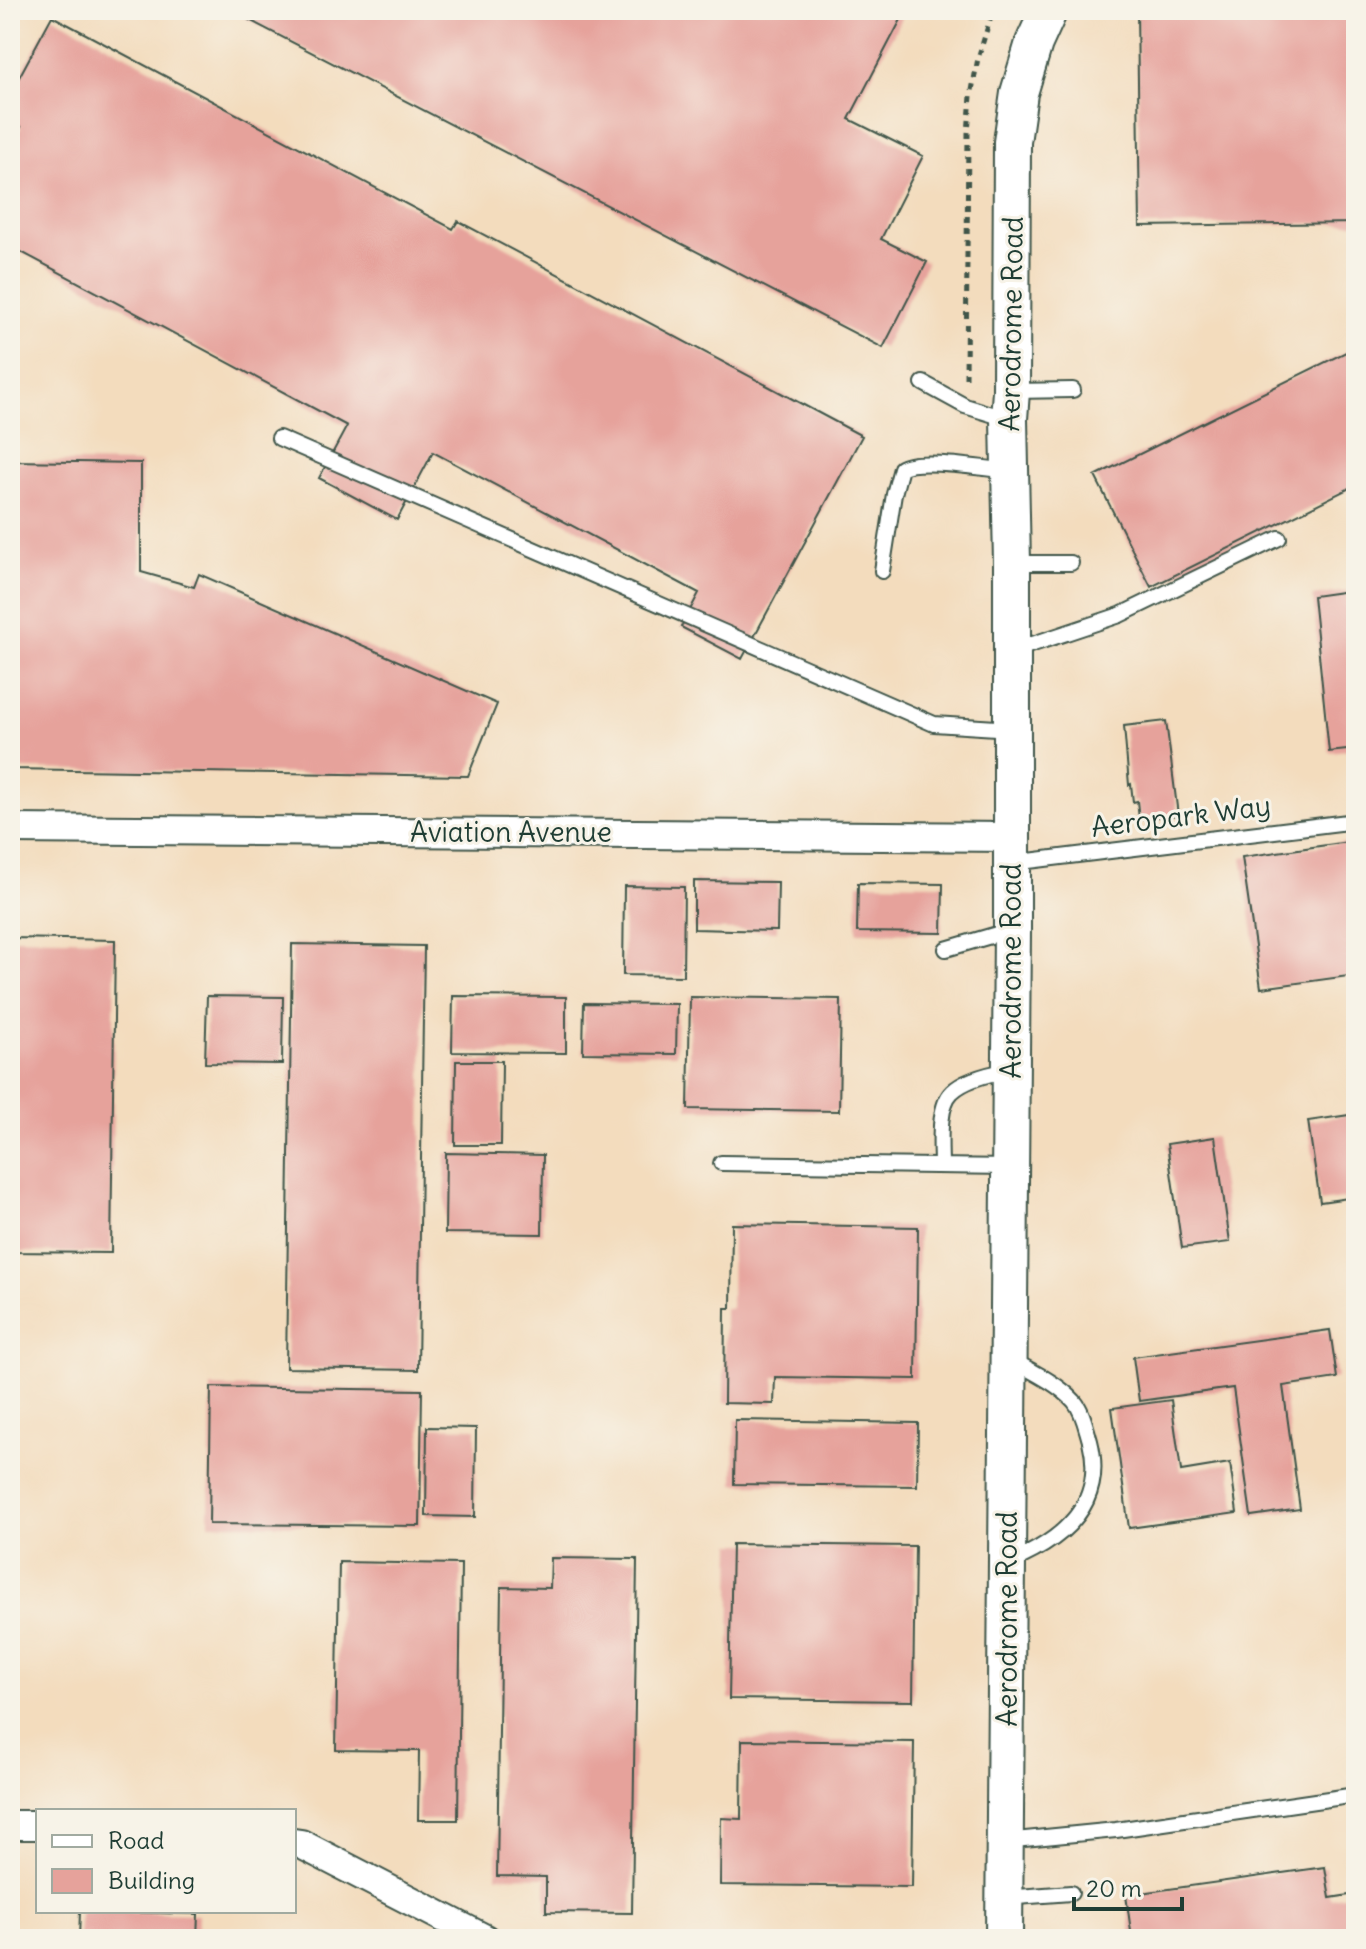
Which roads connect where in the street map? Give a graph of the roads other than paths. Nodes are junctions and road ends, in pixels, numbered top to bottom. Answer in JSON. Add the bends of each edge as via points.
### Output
{"nodes":[{"id":1,"x":1049,"y":10,"type":"edge"},
{"id":2,"x":923,"y":383,"type":"dead end"},
{"id":3,"x":1073,"y":390,"type":"dead end"},
{"id":4,"x":1010,"y":405,"type":"junction"},
{"id":5,"x":279,"y":438,"type":"dead end"},
{"id":6,"x":1010,"y":471,"type":"junction"},
{"id":7,"x":1279,"y":538,"type":"dead end"},
{"id":8,"x":1012,"y":563,"type":"junction"},
{"id":9,"x":1071,"y":563,"type":"dead end"},
{"id":10,"x":882,"y":571,"type":"dead end"},
{"id":11,"x":1012,"y":651,"type":"junction"},
{"id":12,"x":1013,"y":729,"type":"junction"},
{"id":13,"x":1356,"y":821,"type":"edge"},
{"id":14,"x":10,"y":829,"type":"edge"},
{"id":15,"x":1012,"y":850,"type":"junction"},
{"id":16,"x":1012,"y":929,"type":"junction"},
{"id":17,"x":946,"y":949,"type":"dead end"},
{"id":18,"x":1011,"y":1070,"type":"junction"},
{"id":19,"x":721,"y":1163,"type":"dead end"},
{"id":20,"x":941,"y":1166,"type":"junction"},
{"id":21,"x":1010,"y":1167,"type":"junction"},
{"id":22,"x":1009,"y":1357,"type":"junction"},
{"id":23,"x":1007,"y":1563,"type":"junction"},
{"id":24,"x":1356,"y":1795,"type":"edge"},
{"id":25,"x":10,"y":1825,"type":"edge"},
{"id":26,"x":36,"y":1825,"type":"edge"},
{"id":27,"x":1005,"y":1841,"type":"junction"},
{"id":28,"x":296,"y":1843,"type":"edge"},
{"id":29,"x":1071,"y":1893,"type":"dead end"},
{"id":30,"x":1005,"y":1898,"type":"junction"},
{"id":31,"x":485,"y":1939,"type":"edge"},
{"id":32,"x":1004,"y":1939,"type":"edge"}],
"edges":[{"from":1,"to":4,"type":"street","name":"Aerodrome Road","via":[[1019,93],[1012,142]]},
{"from":2,"to":4,"type":"lane","via":[[965,406]]},
{"from":3,"to":4,"type":"lane"},
{"from":4,"to":6,"type":"street","name":"Aerodrome Road"},
{"from":5,"to":12,"type":"lane","via":[[934,724]]},
{"from":6,"to":8,"type":"street","name":"Aerodrome Road"},
{"from":6,"to":10,"type":"lane","via":[[930,463],[901,468]]},
{"from":7,"to":11,"type":"lane","via":[[1120,615]]},
{"from":8,"to":9,"type":"lane"},
{"from":8,"to":11,"type":"street","name":"Aerodrome Road"},
{"from":11,"to":12,"type":"street","name":"Aerodrome Road"},
{"from":12,"to":15,"type":"street","name":"Aerodrome Road"},
{"from":13,"to":15,"type":"lane","name":"Aeropark Way"},
{"from":14,"to":15,"type":"street","name":"Aviation Avenue"},
{"from":15,"to":16,"type":"street","name":"Aerodrome Road"},
{"from":16,"to":17,"type":"lane"},
{"from":16,"to":18,"type":"street","name":"Aerodrome Road"},
{"from":18,"to":20,"type":"lane","via":[[990,1073],[952,1091],[943,1112]]},
{"from":18,"to":21,"type":"street","name":"Aerodrome Road"},
{"from":19,"to":20,"type":"lane"},
{"from":20,"to":21,"type":"lane"},
{"from":21,"to":22,"type":"street","name":"Aerodrome Road"},
{"from":22,"to":23,"type":"street","name":"Aerodrome Road"},
{"from":22,"to":23,"type":"lane","via":[[1076,1403],[1094,1460],[1080,1512],[1050,1542]]},
{"from":23,"to":27,"type":"street","name":"Aerodrome Road"},
{"from":24,"to":27,"type":"lane"},
{"from":25,"to":26,"type":"street"},
{"from":27,"to":30,"type":"street","name":"Aerodrome Road"},
{"from":28,"to":31,"type":"street"},
{"from":29,"to":30,"type":"lane"},
{"from":30,"to":32,"type":"street","name":"Aerodrome Road"}]}
